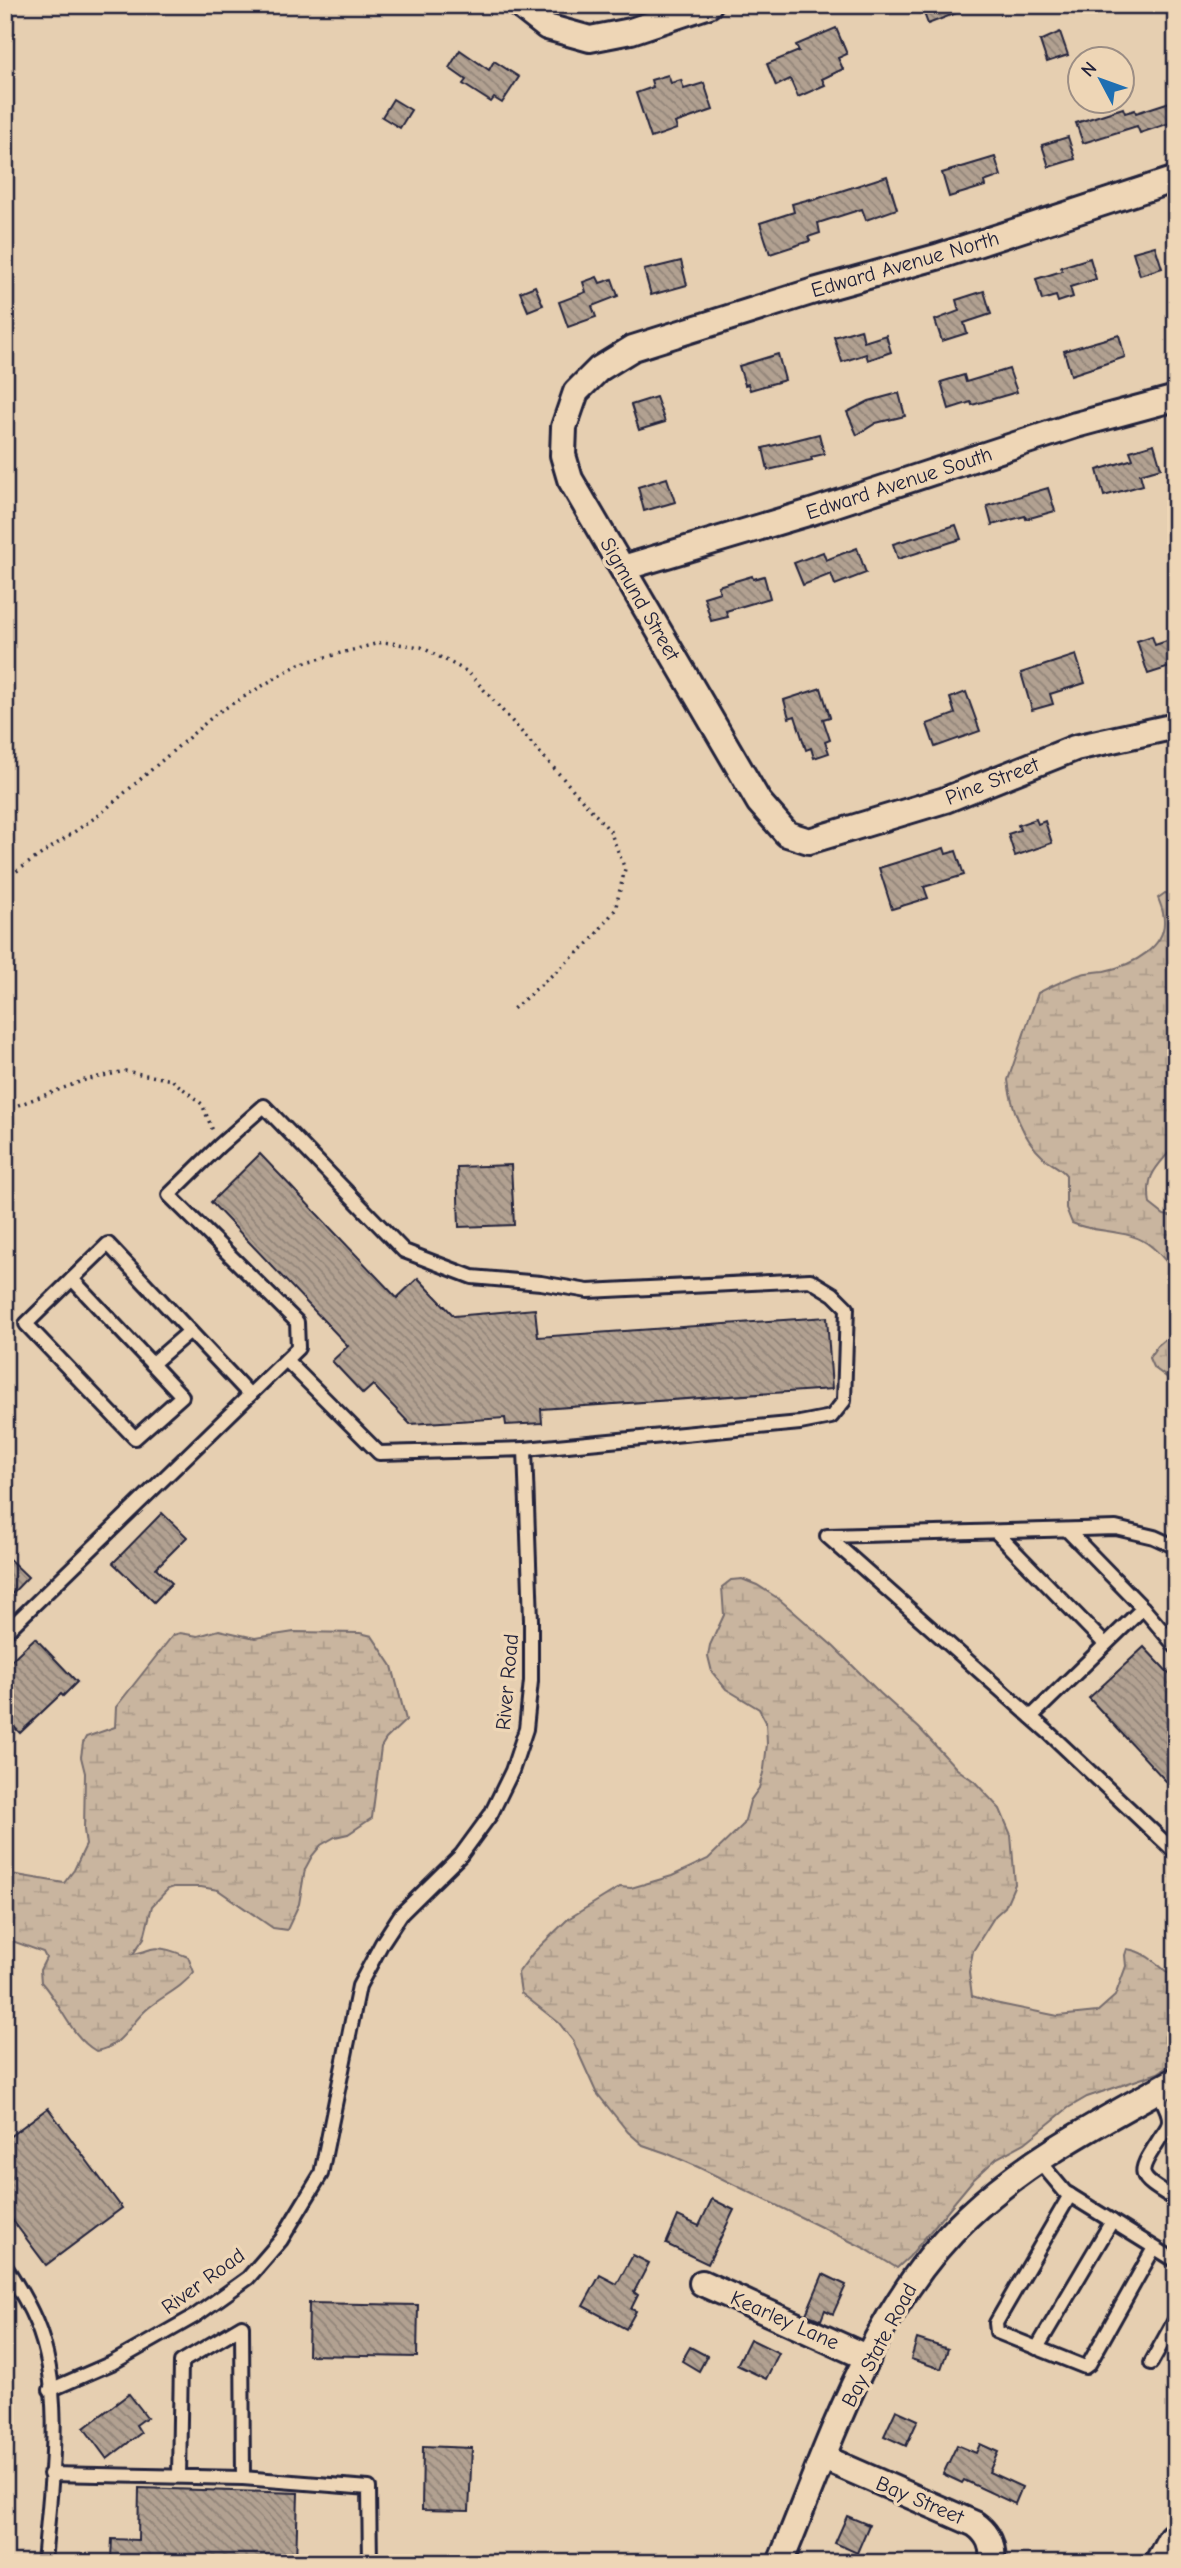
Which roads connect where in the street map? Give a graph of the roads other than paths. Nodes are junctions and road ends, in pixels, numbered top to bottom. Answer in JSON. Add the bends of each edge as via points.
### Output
{"nodes":[{"id":1,"x":519,"y":5,"type":"edge"},
{"id":2,"x":709,"y":5,"type":"edge"},
{"id":3,"x":1176,"y":179,"type":"edge"},
{"id":4,"x":633,"y":348,"type":"joint"},
{"id":5,"x":1176,"y":398,"type":"edge"},
{"id":6,"x":623,"y":568,"type":"junction"},
{"id":7,"x":1176,"y":726,"type":"edge"},
{"id":8,"x":809,"y":841,"type":"joint"},
{"id":9,"x":72,"y":1279,"type":"junction"},
{"id":10,"x":190,"y":1331,"type":"junction"},
{"id":11,"x":286,"y":1360,"type":"junction"},
{"id":12,"x":152,"y":1364,"type":"junction"},
{"id":13,"x":250,"y":1395,"type":"junction"},
{"id":14,"x":525,"y":1449,"type":"junction"},
{"id":15,"x":1067,"y":1530,"type":"junction"},
{"id":16,"x":996,"y":1532,"type":"junction"},
{"id":17,"x":1176,"y":1547,"type":"edge"},
{"id":18,"x":1143,"y":1608,"type":"junction"},
{"id":19,"x":5,"y":1633,"type":"edge"},
{"id":20,"x":1105,"y":1644,"type":"junction"},
{"id":21,"x":1176,"y":1647,"type":"edge"},
{"id":22,"x":1031,"y":1717,"type":"junction"},
{"id":23,"x":1176,"y":1853,"type":"edge"},
{"id":24,"x":1166,"y":2085,"type":"edge"},
{"id":25,"x":1039,"y":2161,"type":"junction"},
{"id":26,"x":1070,"y":2195,"type":"junction"},
{"id":27,"x":1176,"y":2200,"type":"edge"},
{"id":28,"x":1112,"y":2221,"type":"junction"},
{"id":29,"x":1154,"y":2248,"type":"junction"},
{"id":30,"x":1176,"y":2261,"type":"edge"},
{"id":31,"x":5,"y":2266,"type":"edge"},
{"id":32,"x":702,"y":2283,"type":"dead end"},
{"id":33,"x":1176,"y":2318,"type":"edge"},
{"id":34,"x":1037,"y":2348,"type":"junction"},
{"id":35,"x":868,"y":2358,"type":"junction"},
{"id":36,"x":1151,"y":2363,"type":"dead end"},
{"id":37,"x":50,"y":2390,"type":"junction"},
{"id":38,"x":824,"y":2459,"type":"junction"},
{"id":39,"x":50,"y":2474,"type":"junction"},
{"id":40,"x":179,"y":2476,"type":"junction"},
{"id":41,"x":243,"y":2478,"type":"junction"},
{"id":42,"x":1176,"y":2542,"type":"edge"},
{"id":43,"x":44,"y":2563,"type":"edge"},
{"id":44,"x":370,"y":2563,"type":"edge"},
{"id":45,"x":780,"y":2563,"type":"edge"},
{"id":46,"x":992,"y":2563,"type":"edge"},
{"id":47,"x":1165,"y":2563,"type":"edge"}],
"edges":[{"from":1,"to":2,"type":"street","via":[[547,27],[590,39],[631,31]]},
{"from":3,"to":4,"type":"street","name":"Edward Avenue North"},
{"from":4,"to":6,"type":"street","name":"Sigmund Street","via":[[599,369],[576,392],[564,427],[563,455],[570,479]]},
{"from":5,"to":6,"type":"street","name":"Edward Avenue South","via":[[1076,425]]},
{"from":6,"to":8,"type":"street","name":"Sigmund Street","via":[[758,802],[787,834]]},
{"from":7,"to":8,"type":"street","name":"Pine Street","via":[[1075,748],[944,800]]},
{"from":9,"to":10,"type":"lane","via":[[108,1244]]},
{"from":9,"to":12,"type":"lane"},
{"from":9,"to":12,"type":"lane","via":[[26,1324],[135,1438],[182,1396]]},
{"from":10,"to":12,"type":"lane"},
{"from":10,"to":13,"type":"lane"},
{"from":11,"to":13,"type":"lane"},
{"from":11,"to":14,"type":"lane","via":[[379,1453]]},
{"from":11,"to":14,"type":"lane","via":[[298,1348],[297,1322],[169,1195],[264,1106],[404,1251],[472,1277],[588,1291],[810,1280],[847,1308],[844,1401],[831,1416],[800,1423]]},
{"from":13,"to":19,"type":"lane"},
{"from":14,"to":37,"type":"lane","name":"River Road","via":[[531,1620],[526,1730],[491,1814],[461,1855],[401,1914],[359,1986],[321,2174],[282,2240],[248,2278],[194,2316],[112,2363]]},
{"from":15,"to":16,"type":"lane"},
{"from":15,"to":17,"type":"lane","via":[[1131,1530]]},
{"from":15,"to":18,"type":"lane"},
{"from":16,"to":20,"type":"lane"},
{"from":16,"to":22,"type":"lane","via":[[827,1536]]},
{"from":18,"to":20,"type":"lane"},
{"from":18,"to":21,"type":"lane"},
{"from":20,"to":22,"type":"lane"},
{"from":22,"to":23,"type":"lane"},
{"from":24,"to":25,"type":"street","name":"Bay State Road"},
{"from":24,"to":27,"type":"lane","via":[[1169,2122],[1144,2162],[1142,2174]]},
{"from":25,"to":26,"type":"lane"},
{"from":25,"to":35,"type":"street","name":"Bay State Road","via":[[990,2197],[943,2243],[912,2281]]},
{"from":26,"to":28,"type":"lane"},
{"from":26,"to":34,"type":"lane","via":[[995,2327],[997,2332]]},
{"from":28,"to":29,"type":"lane"},
{"from":28,"to":34,"type":"lane"},
{"from":29,"to":30,"type":"lane"},
{"from":29,"to":34,"type":"lane","via":[[1089,2364],[1081,2367]]},
{"from":31,"to":37,"type":"lane","via":[[36,2323]]},
{"from":32,"to":35,"type":"street","name":"Kearley Lane"},
{"from":33,"to":36,"type":"lane"},
{"from":35,"to":38,"type":"street","name":"Bay State Road"},
{"from":37,"to":39,"type":"lane"},
{"from":38,"to":45,"type":"street","name":"Bay State Road"},
{"from":38,"to":46,"type":"street","name":"Bay Street","via":[[975,2524],[988,2537]]},
{"from":39,"to":40,"type":"lane"},
{"from":39,"to":43,"type":"lane"},
{"from":40,"to":41,"type":"lane"},
{"from":40,"to":41,"type":"lane","via":[[181,2362],[242,2326]]},
{"from":41,"to":44,"type":"lane","via":[[369,2488]]},
{"from":42,"to":47,"type":"highway"}]}
